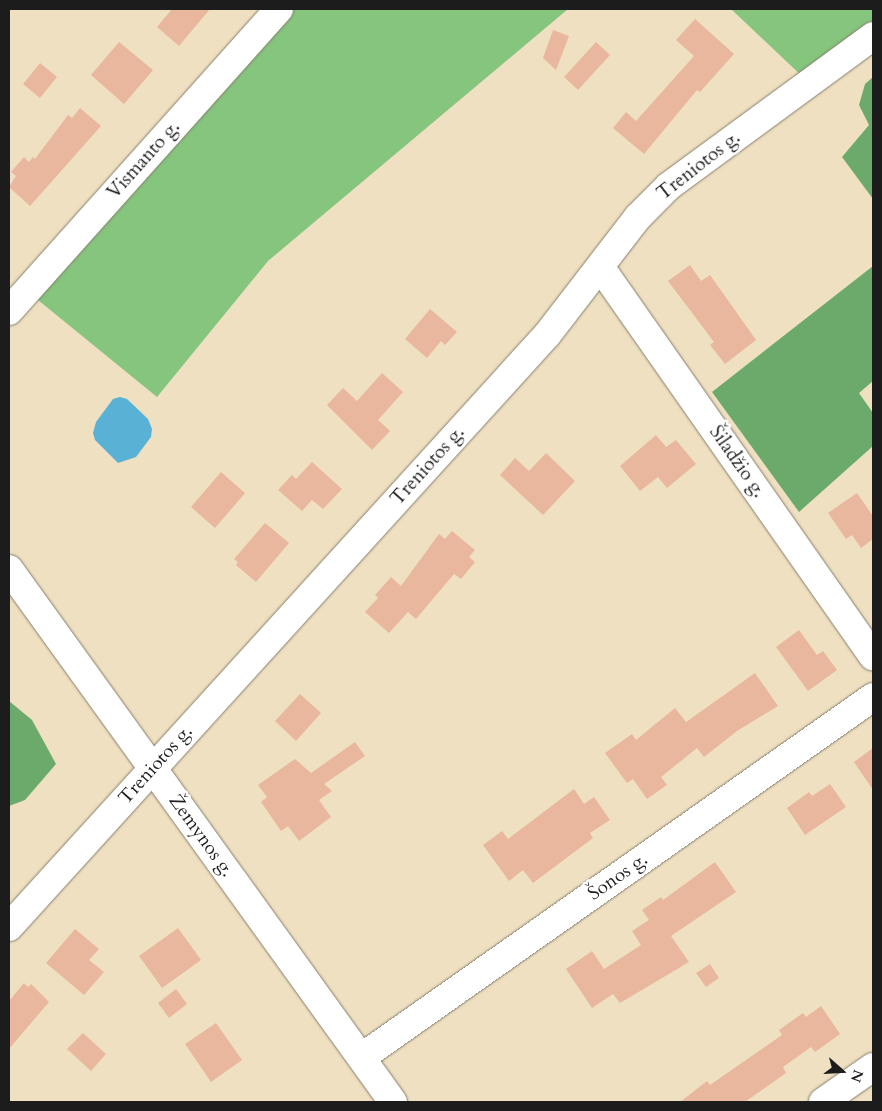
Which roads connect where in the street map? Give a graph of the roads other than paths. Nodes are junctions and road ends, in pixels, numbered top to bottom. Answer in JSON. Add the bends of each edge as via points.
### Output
{"nodes":[{"id":1,"x":279,"y":9,"type":"edge"},
{"id":2,"x":873,"y":36,"type":"edge"},
{"id":3,"x":600,"y":268,"type":"junction"},
{"id":4,"x":9,"y":311,"type":"edge"},
{"id":5,"x":9,"y":569,"type":"edge"},
{"id":6,"x":873,"y":656,"type":"edge"},
{"id":7,"x":873,"y":697,"type":"edge"},
{"id":8,"x":152,"y":769,"type":"junction"},
{"id":9,"x":9,"y":927,"type":"edge"},
{"id":10,"x":362,"y":1057,"type":"junction"},
{"id":11,"x":873,"y":1067,"type":"edge"},
{"id":12,"x":393,"y":1102,"type":"edge"},
{"id":13,"x":823,"y":1102,"type":"edge"}],
"edges":[{"from":1,"to":4,"type":"street","name":"Vismanto g."},
{"from":2,"to":3,"type":"street","name":"Treniotos g.","via":[[669,186],[638,217]]},
{"from":3,"to":6,"type":"street","name":"Šiladžio g."},
{"from":3,"to":8,"type":"street","name":"Treniotos g.","via":[[547,335]]},
{"from":5,"to":8,"type":"street","name":"Žemynos g."},
{"from":7,"to":10,"type":"street","name":"Šonos g."},
{"from":8,"to":9,"type":"street","name":"Treniotos g."},
{"from":8,"to":10,"type":"street","name":"Žemynos g."},
{"from":10,"to":12,"type":"street","name":"Žemynos g."},
{"from":11,"to":13,"type":"street"}]}
